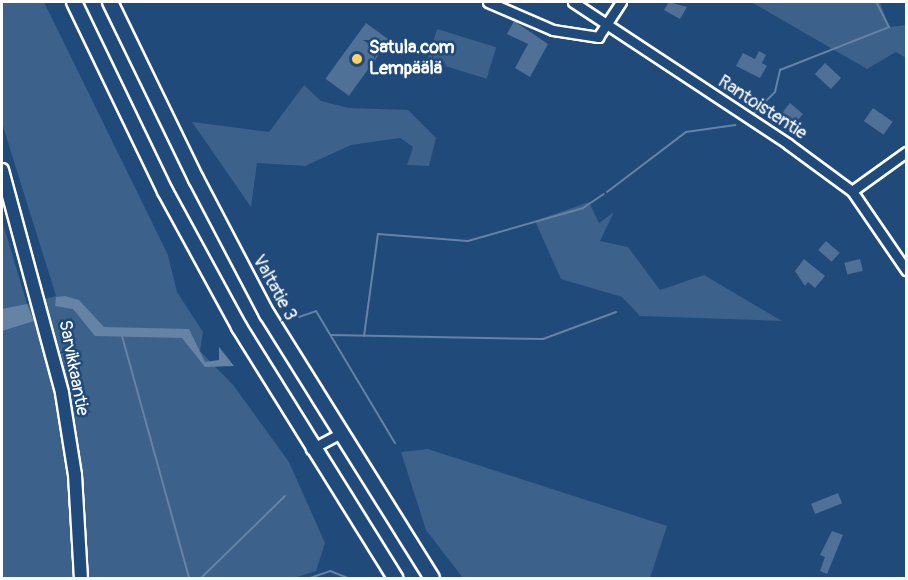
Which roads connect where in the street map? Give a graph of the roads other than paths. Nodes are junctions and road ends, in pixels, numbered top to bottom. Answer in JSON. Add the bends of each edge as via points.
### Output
{"nodes":[{"id":1,"x":74,"y":2,"type":"edge"},
{"id":2,"x":110,"y":2,"type":"edge"},
{"id":3,"x":488,"y":2,"type":"edge"},
{"id":4,"x":573,"y":2,"type":"edge"},
{"id":5,"x":621,"y":2,"type":"edge"},
{"id":6,"x":608,"y":28,"type":"junction"},
{"id":7,"x":906,"y":152,"type":"edge"},
{"id":8,"x":2,"y":170,"type":"edge"},
{"id":9,"x":852,"y":191,"type":"junction"},
{"id":10,"x":906,"y":270,"type":"edge"},
{"id":11,"x":339,"y":434,"type":"junction"},
{"id":12,"x":311,"y":449,"type":"junction"},
{"id":13,"x":81,"y":579,"type":"edge"},
{"id":14,"x":394,"y":579,"type":"edge"},
{"id":15,"x":432,"y":579,"type":"edge"}],
"edges":[{"from":1,"to":12,"type":"highway","via":[[165,191]]},
{"from":2,"to":11,"type":"highway","name":"Valtatie 3","via":[[239,262]]},
{"from":3,"to":6,"type":"street","via":[[553,30],[598,37]]},
{"from":4,"to":6,"type":"street","name":"Rantoistentie"},
{"from":5,"to":6,"type":"street"},
{"from":6,"to":9,"type":"street","name":"Rantoistentie","via":[[788,144]]},
{"from":7,"to":9,"type":"street"},
{"from":8,"to":13,"type":"main road","name":"Sarvikkaantie","via":[[27,249],[62,393],[75,475]]},
{"from":9,"to":10,"type":"street","name":"Rantoistentie"},
{"from":11,"to":12,"type":"street"},
{"from":11,"to":15,"type":"highway","name":"Valtatie 3"},
{"from":12,"to":14,"type":"highway"}]}
